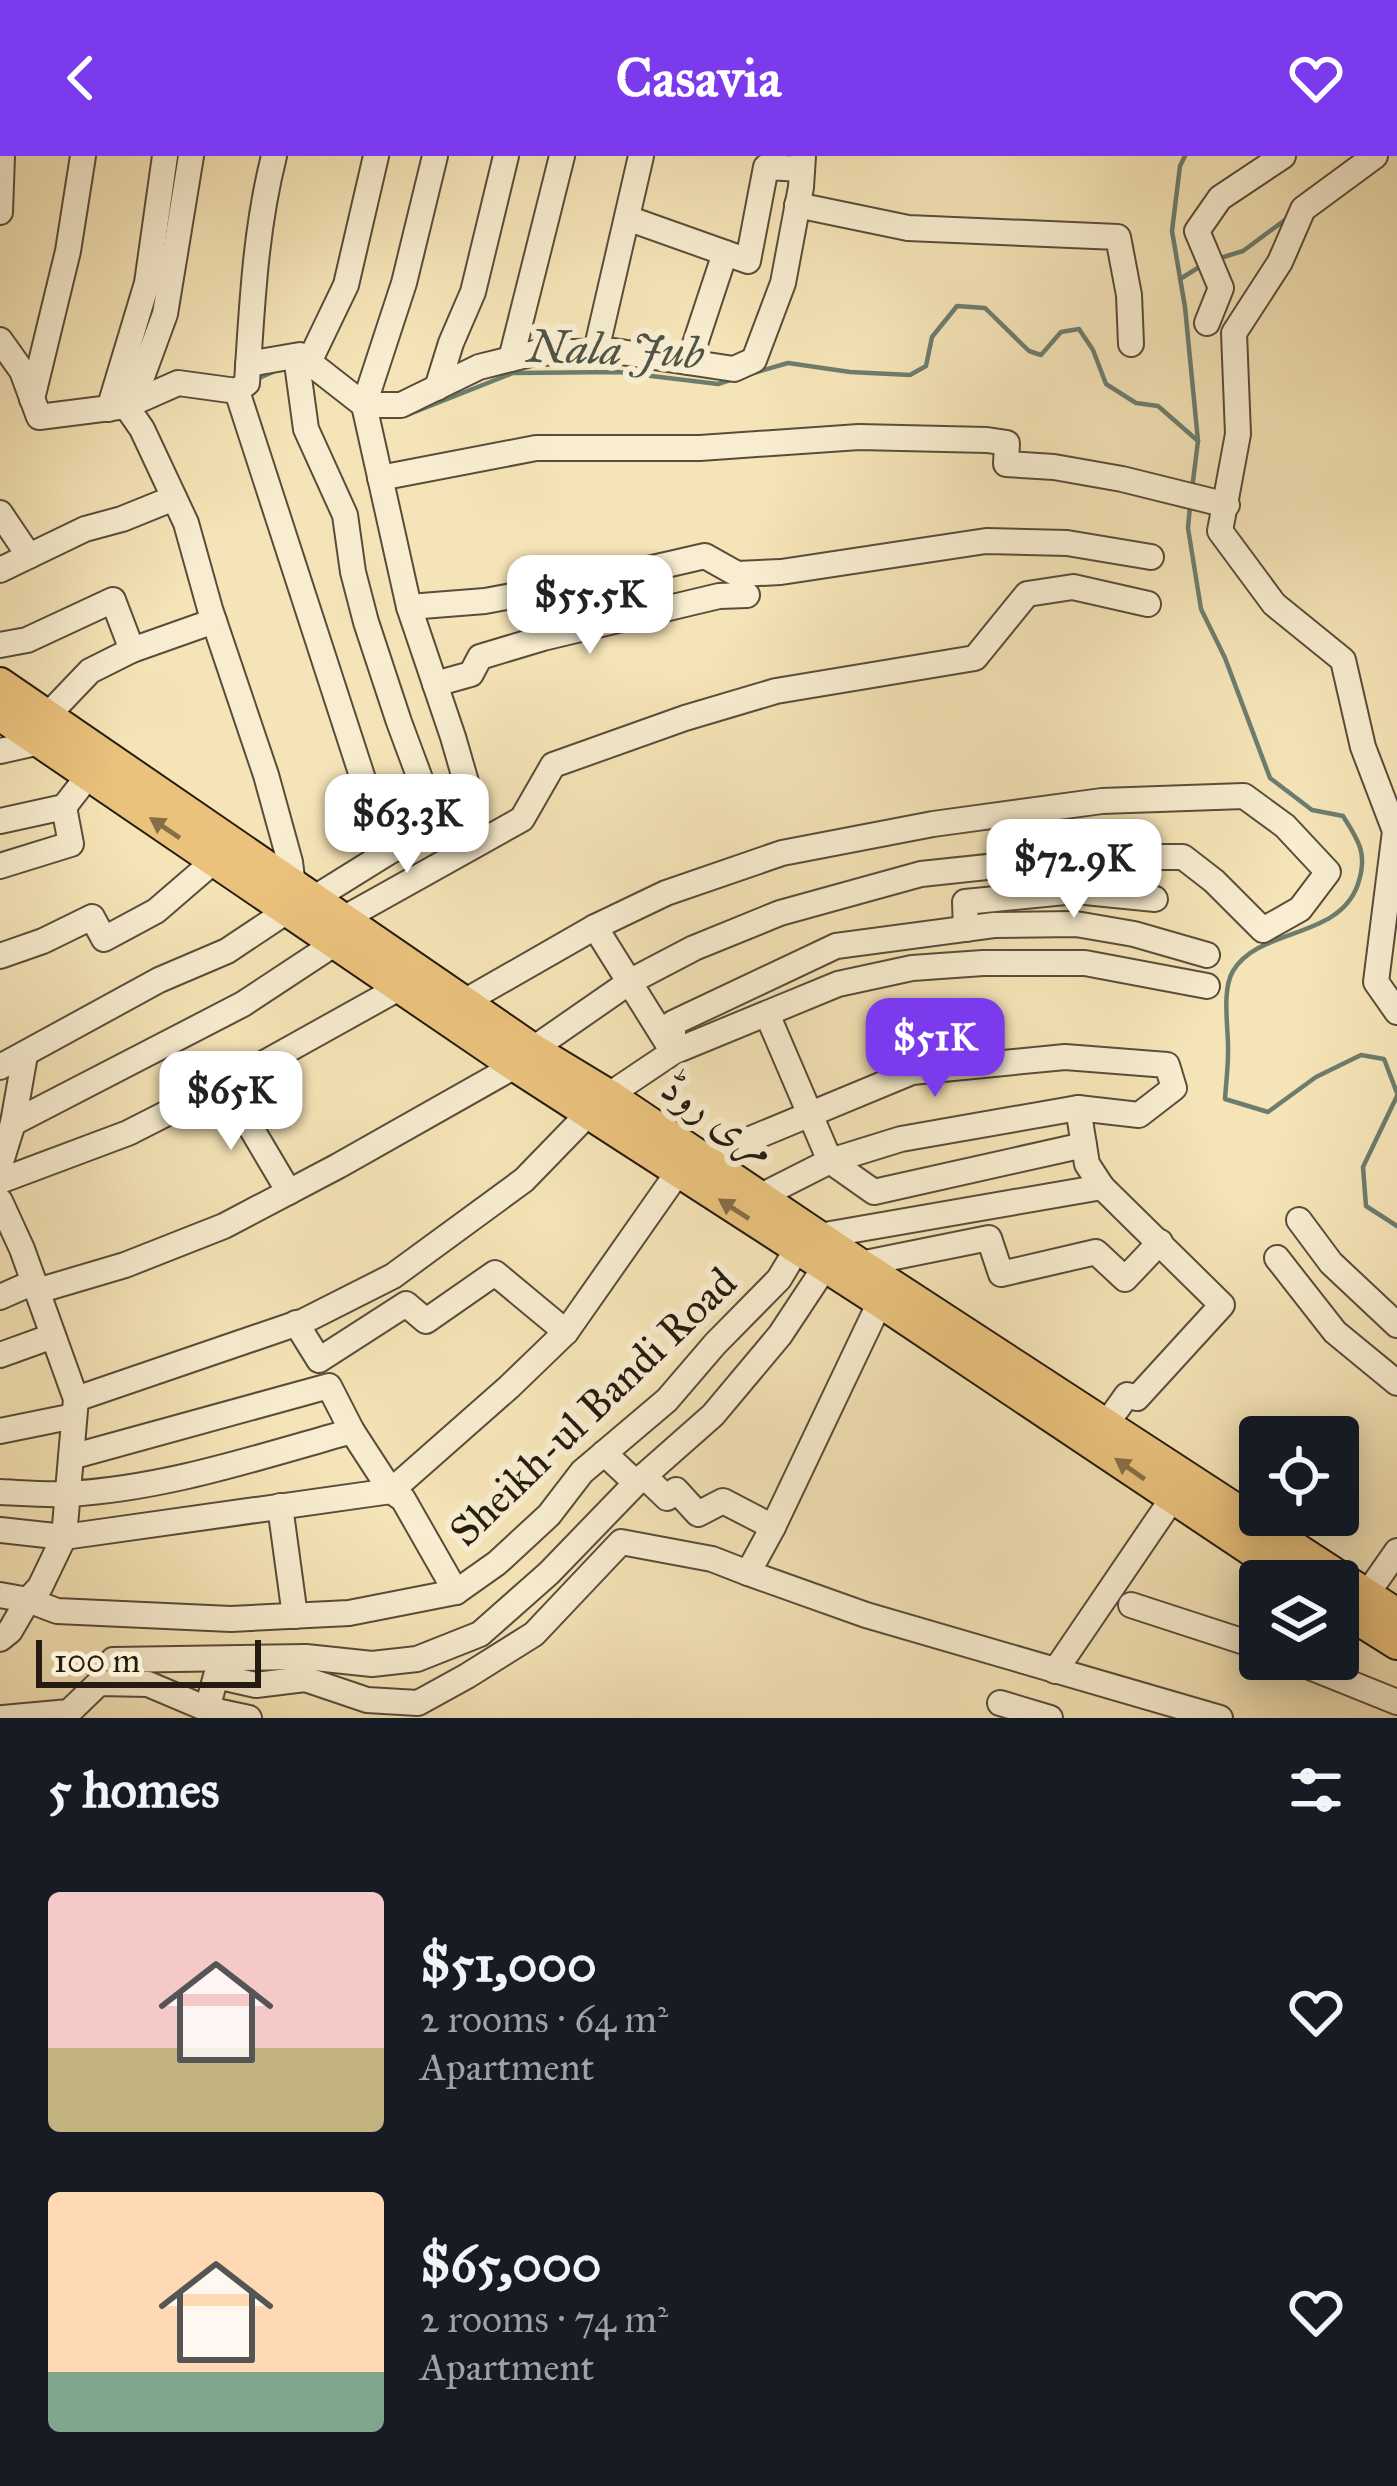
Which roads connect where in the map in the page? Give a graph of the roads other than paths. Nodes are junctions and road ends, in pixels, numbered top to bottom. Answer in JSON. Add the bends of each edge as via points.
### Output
{"nodes":[{"id":1,"x":2,"y":156,"type":"edge"},
{"id":2,"x":83,"y":156,"type":"edge"},
{"id":3,"x":165,"y":156,"type":"edge"},
{"id":4,"x":191,"y":156,"type":"edge"},
{"id":5,"x":274,"y":156,"type":"edge"},
{"id":6,"x":376,"y":156,"type":"edge"},
{"id":7,"x":435,"y":156,"type":"edge"},
{"id":8,"x":506,"y":156,"type":"edge"},
{"id":9,"x":562,"y":156,"type":"edge"},
{"id":10,"x":641,"y":156,"type":"edge"},
{"id":11,"x":1283,"y":156,"type":"edge"},
{"id":12,"x":1375,"y":156,"type":"edge"},
{"id":13,"x":802,"y":163,"type":"edge"},
{"id":14,"x":797,"y":206,"type":"junction"},
{"id":15,"x":0,"y":212,"type":"edge"},
{"id":16,"x":627,"y":218,"type":"junction"},
{"id":17,"x":724,"y":253,"type":"junction"},
{"id":18,"x":1207,"y":323,"type":"dead end"},
{"id":19,"x":0,"y":340,"type":"edge"},
{"id":20,"x":1131,"y":344,"type":"dead end"},
{"id":21,"x":596,"y":351,"type":"junction"},
{"id":22,"x":302,"y":359,"type":"junction"},
{"id":23,"x":511,"y":359,"type":"junction"},
{"id":24,"x":689,"y":362,"type":"junction"},
{"id":25,"x":248,"y":364,"type":"junction"},
{"id":26,"x":436,"y":388,"type":"junction"},
{"id":27,"x":237,"y":391,"type":"junction"},
{"id":28,"x":32,"y":398,"type":"junction"},
{"id":29,"x":364,"y":405,"type":"junction"},
{"id":30,"x":122,"y":406,"type":"junction"},
{"id":31,"x":380,"y":478,"type":"junction"},
{"id":32,"x":174,"y":498,"type":"junction"},
{"id":33,"x":1227,"y":505,"type":"junction"},
{"id":34,"x":0,"y":513,"type":"edge"},
{"id":35,"x":29,"y":556,"type":"junction"},
{"id":36,"x":1150,"y":557,"type":"dead end"},
{"id":37,"x":0,"y":570,"type":"edge"},
{"id":38,"x":747,"y":595,"type":"dead end"},
{"id":39,"x":1148,"y":604,"type":"dead end"},
{"id":40,"x":409,"y":607,"type":"junction"},
{"id":41,"x":214,"y":621,"type":"junction"},
{"id":42,"x":0,"y":645,"type":"edge"},
{"id":43,"x":132,"y":650,"type":"junction"},
{"id":44,"x":0,"y":683,"type":"edge"},
{"id":45,"x":435,"y":684,"type":"junction"},
{"id":46,"x":0,"y":715,"type":"edge"},
{"id":47,"x":44,"y":728,"type":"junction"},
{"id":48,"x":0,"y":752,"type":"edge"},
{"id":49,"x":80,"y":759,"type":"junction"},
{"id":50,"x":64,"y":808,"type":"junction"},
{"id":51,"x":0,"y":821,"type":"edge"},
{"id":52,"x":438,"y":827,"type":"junction"},
{"id":53,"x":387,"y":853,"type":"junction"},
{"id":54,"x":214,"y":861,"type":"junction"},
{"id":55,"x":0,"y":866,"type":"edge"},
{"id":56,"x":298,"y":899,"type":"junction"},
{"id":57,"x":1155,"y":899,"type":"dead end"},
{"id":58,"x":595,"y":927,"type":"junction"},
{"id":59,"x":967,"y":929,"type":"junction"},
{"id":60,"x":339,"y":932,"type":"junction"},
{"id":61,"x":0,"y":956,"type":"edge"},
{"id":62,"x":1207,"y":956,"type":"dead end"},
{"id":63,"x":631,"y":981,"type":"junction"},
{"id":64,"x":1207,"y":986,"type":"dead end"},
{"id":65,"x":399,"y":988,"type":"junction"},
{"id":66,"x":464,"y":1002,"type":"junction"},
{"id":67,"x":1397,"y":1012,"type":"edge"},
{"id":68,"x":767,"y":1014,"type":"junction"},
{"id":69,"x":673,"y":1052,"type":"junction"},
{"id":70,"x":25,"y":1055,"type":"junction"},
{"id":71,"x":524,"y":1058,"type":"junction"},
{"id":72,"x":0,"y":1067,"type":"edge"},
{"id":73,"x":225,"y":1084,"type":"junction"},
{"id":74,"x":599,"y":1104,"type":"junction"},
{"id":75,"x":1078,"y":1108,"type":"junction"},
{"id":76,"x":808,"y":1115,"type":"junction"},
{"id":77,"x":13,"y":1123,"type":"junction"},
{"id":78,"x":1084,"y":1144,"type":"junction"},
{"id":79,"x":693,"y":1161,"type":"junction"},
{"id":80,"x":830,"y":1161,"type":"junction"},
{"id":81,"x":0,"y":1165,"type":"edge"},
{"id":82,"x":0,"y":1181,"type":"edge"},
{"id":83,"x":1102,"y":1187,"type":"junction"},
{"id":84,"x":289,"y":1192,"type":"junction"},
{"id":85,"x":760,"y":1196,"type":"junction"},
{"id":86,"x":1,"y":1211,"type":"edge"},
{"id":87,"x":1299,"y":1220,"type":"dead end"},
{"id":88,"x":1160,"y":1242,"type":"junction"},
{"id":89,"x":814,"y":1251,"type":"junction"},
{"id":90,"x":1277,"y":1258,"type":"dead end"},
{"id":91,"x":860,"y":1264,"type":"junction"},
{"id":92,"x":36,"y":1287,"type":"junction"},
{"id":93,"x":0,"y":1297,"type":"edge"},
{"id":94,"x":880,"y":1303,"type":"junction"},
{"id":95,"x":296,"y":1323,"type":"junction"},
{"id":96,"x":1397,"y":1324,"type":"edge"},
{"id":97,"x":566,"y":1332,"type":"junction"},
{"id":98,"x":53,"y":1336,"type":"junction"},
{"id":99,"x":0,"y":1354,"type":"edge"},
{"id":100,"x":1397,"y":1384,"type":"edge"},
{"id":101,"x":75,"y":1407,"type":"junction"},
{"id":102,"x":1108,"y":1423,"type":"junction"},
{"id":103,"x":0,"y":1431,"type":"edge"},
{"id":104,"x":352,"y":1431,"type":"junction"},
{"id":105,"x":604,"y":1454,"type":"junction"},
{"id":106,"x":71,"y":1456,"type":"junction"},
{"id":107,"x":640,"y":1479,"type":"junction"},
{"id":108,"x":391,"y":1491,"type":"junction"},
{"id":109,"x":0,"y":1492,"type":"edge"},
{"id":110,"x":68,"y":1494,"type":"junction"},
{"id":111,"x":1172,"y":1499,"type":"junction"},
{"id":112,"x":280,"y":1506,"type":"junction"},
{"id":113,"x":773,"y":1527,"type":"junction"},
{"id":114,"x":0,"y":1530,"type":"edge"},
{"id":115,"x":64,"y":1537,"type":"junction"},
{"id":116,"x":1397,"y":1551,"type":"edge"},
{"id":117,"x":1265,"y":1560,"type":"edge"},
{"id":118,"x":748,"y":1573,"type":"junction"},
{"id":119,"x":456,"y":1592,"type":"junction"},
{"id":120,"x":1367,"y":1594,"type":"junction"},
{"id":121,"x":0,"y":1595,"type":"edge"},
{"id":122,"x":28,"y":1600,"type":"junction"},
{"id":123,"x":1131,"y":1605,"type":"dead end"},
{"id":124,"x":1397,"y":1614,"type":"edge"},
{"id":125,"x":295,"y":1616,"type":"junction"},
{"id":126,"x":1359,"y":1620,"type":"edge"},
{"id":127,"x":0,"y":1639,"type":"edge"},
{"id":128,"x":1239,"y":1640,"type":"edge"},
{"id":129,"x":1397,"y":1644,"type":"edge"},
{"id":130,"x":113,"y":1660,"type":"dead end"},
{"id":131,"x":1055,"y":1671,"type":"junction"},
{"id":132,"x":1342,"y":1680,"type":"edge"},
{"id":133,"x":1397,"y":1702,"type":"edge"},
{"id":134,"x":1000,"y":1703,"type":"dead end"},
{"id":135,"x":207,"y":1708,"type":"junction"},
{"id":136,"x":3,"y":1718,"type":"edge"},
{"id":137,"x":249,"y":1718,"type":"edge"},
{"id":138,"x":1050,"y":1718,"type":"edge"},
{"id":139,"x":1220,"y":1718,"type":"edge"}],
"edges":[{"from":1,"to":15,"type":"street"},
{"from":2,"to":28,"type":"street"},
{"from":3,"to":30,"type":"street"},
{"from":4,"to":30,"type":"street","via":[[165,314]]},
{"from":5,"to":25,"type":"street","via":[[254,262]]},
{"from":6,"to":22,"type":"street","via":[[346,284]]},
{"from":7,"to":29,"type":"street"},
{"from":8,"to":26,"type":"street","via":[[473,292]]},
{"from":9,"to":23,"type":"street"},
{"from":10,"to":16,"type":"street"},
{"from":11,"to":18,"type":"street","via":[[1220,198],[1197,231],[1221,288]]},
{"from":12,"to":33,"type":"street","via":[[1303,209],[1234,333],[1238,434]]},
{"from":13,"to":14,"type":"street"},
{"from":13,"to":17,"type":"street","via":[[766,167],[748,261]]},
{"from":14,"to":20,"type":"street","via":[[908,228],[1118,237]]},
{"from":14,"to":24,"type":"street","via":[[783,283],[754,360],[734,369]]},
{"from":16,"to":17,"type":"street"},
{"from":16,"to":21,"type":"street"},
{"from":17,"to":24,"type":"street"},
{"from":19,"to":28,"type":"street"},
{"from":21,"to":23,"type":"street"},
{"from":21,"to":24,"type":"street"},
{"from":22,"to":25,"type":"street"},
{"from":22,"to":29,"type":"street"},
{"from":22,"to":52,"type":"street","via":[[306,429],[345,515],[366,622]]},
{"from":23,"to":26,"type":"street"},
{"from":25,"to":27,"type":"street","via":[[247,383]]},
{"from":26,"to":29,"type":"street","via":[[400,405]]},
{"from":27,"to":30,"type":"street","via":[[178,383]]},
{"from":27,"to":53,"type":"street"},
{"from":28,"to":30,"type":"street","via":[[39,418]]},
{"from":29,"to":31,"type":"street"},
{"from":30,"to":32,"type":"street","via":[[142,429]]},
{"from":31,"to":33,"type":"street","via":[[536,448],[987,440],[1007,442],[1006,464],[1122,479]]},
{"from":31,"to":40,"type":"street"},
{"from":32,"to":35,"type":"street"},
{"from":32,"to":41,"type":"street"},
{"from":33,"to":67,"type":"street","via":[[1220,531],[1274,604],[1343,660],[1363,747],[1395,831],[1376,982]]},
{"from":34,"to":35,"type":"street"},
{"from":35,"to":37,"type":"street"},
{"from":36,"to":40,"type":"street","via":[[986,541],[737,574],[705,556],[485,602]]},
{"from":38,"to":45,"type":"street","via":[[543,638],[480,657],[471,674]]},
{"from":39,"to":60,"type":"street","via":[[1072,587],[1027,594],[976,658],[776,692],[553,765],[522,819]]},
{"from":40,"to":45,"type":"street"},
{"from":41,"to":43,"type":"street"},
{"from":41,"to":56,"type":"street"},
{"from":42,"to":43,"type":"street","via":[[113,600]]},
{"from":43,"to":47,"type":"street","via":[[90,671]]},
{"from":44,"to":47,"type":"main road","name":"مری روڈ"},
{"from":45,"to":52,"type":"street","via":[[473,806]]},
{"from":46,"to":47,"type":"main road","name":"مری روڈ"},
{"from":47,"to":48,"type":"street"},
{"from":47,"to":49,"type":"main road","name":"مری روڈ"},
{"from":49,"to":50,"type":"street"},
{"from":54,"to":49,"type":"main road","name":"مری روڈ","one_way":true},
{"from":49,"to":56,"type":"main road","name":"مری روڈ"},
{"from":50,"to":51,"type":"street"},
{"from":50,"to":55,"type":"street","via":[[71,844]]},
{"from":52,"to":53,"type":"street"},
{"from":53,"to":56,"type":"street"},
{"from":54,"to":56,"type":"main road","name":"مری روڈ"},
{"from":54,"to":61,"type":"street","via":[[156,911],[104,939],[92,917]]},
{"from":56,"to":60,"type":"main road","name":"مری روڈ"},
{"from":56,"to":70,"type":"street","via":[[227,951]]},
{"from":57,"to":59,"type":"street","via":[[1075,891],[965,902]]},
{"from":58,"to":63,"type":"street"},
{"from":58,"to":63,"type":"street","via":[[782,853],[1102,801],[1244,796],[1328,872],[1300,909],[1263,930],[1183,857],[1081,857],[921,874],[780,913]]},
{"from":58,"to":66,"type":"street"},
{"from":59,"to":62,"type":"street","via":[[1076,924]]},
{"from":59,"to":69,"type":"street","via":[[836,946],[673,1023]]},
{"from":60,"to":65,"type":"main road","name":"مری روڈ"},
{"from":60,"to":66,"type":"main road","name":"مری روڈ"},
{"from":60,"to":77,"type":"street","via":[[243,1004]]},
{"from":63,"to":69,"type":"street"},
{"from":63,"to":71,"type":"street"},
{"from":64,"to":68,"type":"street","via":[[1085,963],[983,963],[838,984]]},
{"from":65,"to":71,"type":"main road","name":"مری روڈ"},
{"from":65,"to":73,"type":"street"},
{"from":66,"to":71,"type":"main road","name":"مری روڈ"},
{"from":68,"to":69,"type":"street"},
{"from":68,"to":76,"type":"street"},
{"from":69,"to":74,"type":"street"},
{"from":70,"to":72,"type":"street"},
{"from":70,"to":77,"type":"street"},
{"from":71,"to":74,"type":"main road","name":"مری روڈ"},
{"from":71,"to":84,"type":"street"},
{"from":73,"to":82,"type":"street"},
{"from":73,"to":84,"type":"street"},
{"from":74,"to":79,"type":"main road","name":"مری روڈ"},
{"from":74,"to":95,"type":"street","via":[[466,1225],[393,1276]]},
{"from":75,"to":76,"type":"street","via":[[1139,1114],[1174,1088],[1167,1065],[1065,1057],[912,1072]]},
{"from":75,"to":78,"type":"street"},
{"from":75,"to":80,"type":"street","via":[[901,1138]]},
{"from":76,"to":79,"type":"street"},
{"from":76,"to":80,"type":"street"},
{"from":77,"to":81,"type":"street"},
{"from":78,"to":80,"type":"street","via":[[874,1192]]},
{"from":78,"to":83,"type":"street"},
{"from":79,"to":85,"type":"main road","name":"مری روڈ"},
{"from":89,"to":79,"type":"main road","name":"مری روڈ","one_way":true},
{"from":79,"to":97,"type":"street"},
{"from":80,"to":85,"type":"street"},
{"from":83,"to":88,"type":"street"},
{"from":83,"to":89,"type":"street"},
{"from":84,"to":92,"type":"street","via":[[145,1257]]},
{"from":85,"to":89,"type":"main road","name":"مری روڈ"},
{"from":86,"to":92,"type":"street"},
{"from":87,"to":96,"type":"street","via":[[1331,1263]]},
{"from":88,"to":91,"type":"street","via":[[1125,1280],[1096,1252],[1001,1274],[989,1238]]},
{"from":88,"to":102,"type":"street","via":[[1222,1304]]},
{"from":89,"to":91,"type":"main road","name":"مری روڈ"},
{"from":89,"to":94,"type":"main road","name":"مری روڈ"},
{"from":89,"to":105,"type":"street","name":"Sheikh-ul Bandi Road"},
{"from":89,"to":107,"type":"street","via":[[780,1335],[713,1415]]},
{"from":90,"to":100,"type":"street","via":[[1335,1332]]},
{"from":91,"to":102,"type":"main road","name":"مری روڈ"},
{"from":92,"to":93,"type":"street"},
{"from":92,"to":98,"type":"street"},
{"from":111,"to":94,"type":"main road","name":"مری روڈ","one_way":true},
{"from":94,"to":113,"type":"street"},
{"from":95,"to":97,"type":"street","via":[[319,1360],[406,1304],[426,1321],[495,1274]]},
{"from":95,"to":101,"type":"street"},
{"from":97,"to":108,"type":"street"},
{"from":98,"to":99,"type":"street"},
{"from":98,"to":101,"type":"street"},
{"from":101,"to":103,"type":"street"},
{"from":101,"to":106,"type":"street"},
{"from":102,"to":120,"type":"main road","name":"مری روڈ"},
{"from":104,"to":106,"type":"street","via":[[329,1386]]},
{"from":104,"to":108,"type":"street"},
{"from":104,"to":110,"type":"street","via":[[218,1469]]},
{"from":105,"to":107,"type":"street"},
{"from":105,"to":119,"type":"street","name":"Sheikh-ul Bandi Road","via":[[497,1564]]},
{"from":106,"to":110,"type":"street"},
{"from":107,"to":113,"type":"street","via":[[667,1498],[676,1490],[698,1514],[723,1501]]},
{"from":107,"to":130,"type":"street","via":[[480,1634],[418,1659]]},
{"from":108,"to":112,"type":"street"},
{"from":108,"to":119,"type":"street","via":[[403,1498]]},
{"from":109,"to":110,"type":"street"},
{"from":110,"to":115,"type":"street"},
{"from":111,"to":117,"type":"main road","name":"مری روڈ"},
{"from":111,"to":131,"type":"street"},
{"from":112,"to":115,"type":"street"},
{"from":112,"to":125,"type":"street"},
{"from":113,"to":118,"type":"street"},
{"from":114,"to":115,"type":"street"},
{"from":115,"to":122,"type":"street"},
{"from":116,"to":120,"type":"street"},
{"from":118,"to":131,"type":"street"},
{"from":118,"to":135,"type":"street","via":[[712,1558],[621,1542],[534,1634],[418,1703],[367,1700],[305,1679],[256,1685],[216,1676]]},
{"from":119,"to":125,"type":"street","name":"Sheikh-ul Bandi Road"},
{"from":120,"to":124,"type":"main road","name":"مری روڈ"},
{"from":121,"to":122,"type":"street","name":"Sheikh-ul Bandi Road"},
{"from":122,"to":125,"type":"street","name":"Sheikh-ul Bandi Road","via":[[57,1611]]},
{"from":122,"to":127,"type":"street"},
{"from":123,"to":128,"type":"street"},
{"from":126,"to":129,"type":"main road"},
{"from":131,"to":139,"type":"street"},
{"from":132,"to":133,"type":"street"},
{"from":134,"to":138,"type":"street"},
{"from":135,"to":136,"type":"street","via":[[148,1684],[98,1682],[68,1712]]},
{"from":135,"to":137,"type":"street"}]}
